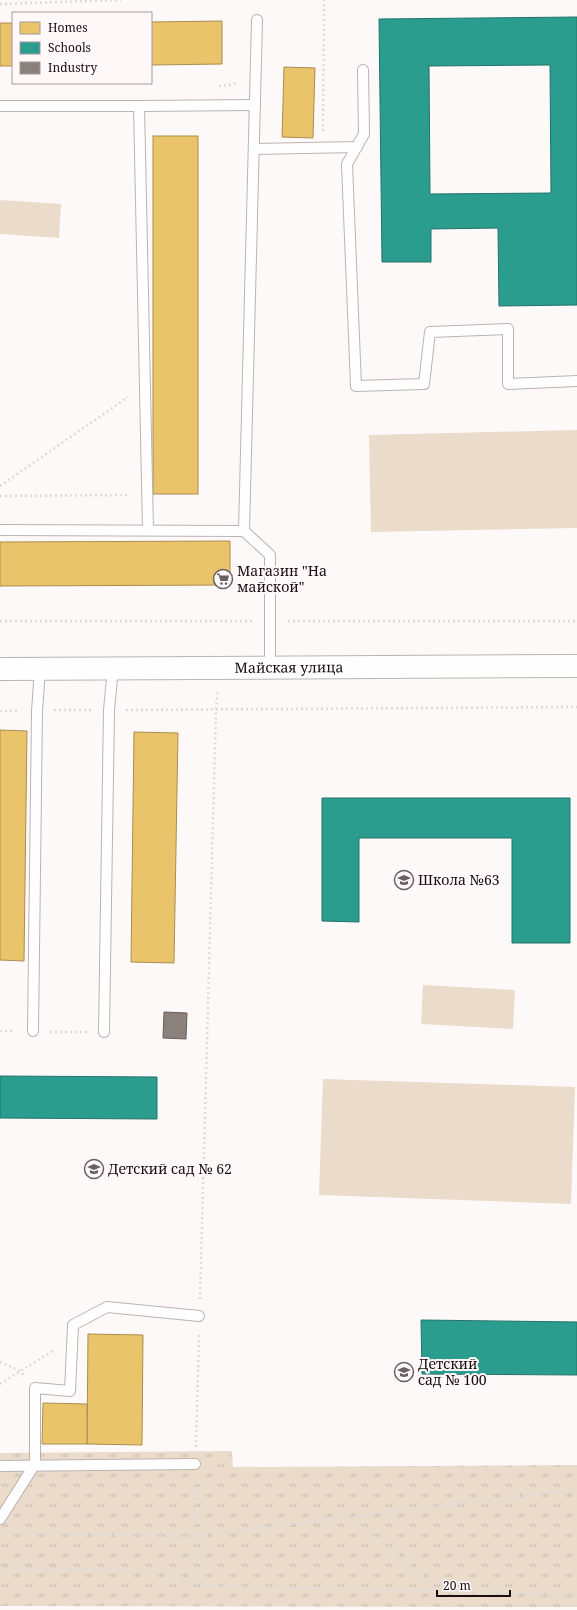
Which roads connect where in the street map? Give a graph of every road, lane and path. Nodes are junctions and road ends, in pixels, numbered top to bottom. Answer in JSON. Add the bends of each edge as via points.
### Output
{"nodes":[{"id":1,"x":121,"y":0,"type":"edge"},
{"id":2,"x":324,"y":0,"type":"edge"},
{"id":3,"x":0,"y":4,"type":"edge"},
{"id":4,"x":257,"y":20,"type":"dead end"},
{"id":5,"x":363,"y":70,"type":"dead end"},
{"id":6,"x":241,"y":80,"type":"dead end"},
{"id":7,"x":216,"y":86,"type":"dead end"},
{"id":8,"x":255,"y":105,"type":"junction"},
{"id":9,"x":0,"y":106,"type":"edge"},
{"id":10,"x":139,"y":106,"type":"junction"},
{"id":11,"x":357,"y":147,"type":"junction"},
{"id":12,"x":322,"y":148,"type":"junction"},
{"id":13,"x":254,"y":149,"type":"junction"},
{"id":14,"x":577,"y":381,"type":"edge"},
{"id":15,"x":145,"y":386,"type":"junction"},
{"id":16,"x":0,"y":486,"type":"edge"},
{"id":17,"x":147,"y":495,"type":"junction"},
{"id":18,"x":0,"y":496,"type":"edge"},
{"id":19,"x":0,"y":530,"type":"edge"},
{"id":20,"x":148,"y":530,"type":"junction"},
{"id":21,"x":244,"y":531,"type":"junction"},
{"id":22,"x":577,"y":666,"type":"edge"},
{"id":23,"x":270,"y":667,"type":"junction"},
{"id":24,"x":113,"y":668,"type":"junction"},
{"id":25,"x":220,"y":668,"type":"junction"},
{"id":26,"x":0,"y":669,"type":"edge"},
{"id":27,"x":40,"y":669,"type":"junction"},
{"id":28,"x":577,"y":707,"type":"edge"},
{"id":29,"x":37,"y":710,"type":"junction"},
{"id":30,"x":109,"y":710,"type":"junction"},
{"id":31,"x":216,"y":710,"type":"junction"},
{"id":32,"x":0,"y":711,"type":"edge"},
{"id":33,"x":33,"y":1031,"type":"dead end"},
{"id":34,"x":104,"y":1032,"type":"dead end"},
{"id":35,"x":200,"y":1316,"type":"junction"},
{"id":36,"x":72,"y":1338,"type":"junction"},
{"id":37,"x":0,"y":1362,"type":"edge"},
{"id":38,"x":20,"y":1371,"type":"junction"},
{"id":39,"x":0,"y":1384,"type":"edge"},
{"id":40,"x":35,"y":1388,"type":"junction"},
{"id":41,"x":35,"y":1464,"type":"junction"},
{"id":42,"x":195,"y":1464,"type":"junction"},
{"id":43,"x":0,"y":1466,"type":"edge"},
{"id":44,"x":577,"y":1489,"type":"edge"},
{"id":45,"x":352,"y":1517,"type":"junction"},
{"id":46,"x":0,"y":1519,"type":"edge"},
{"id":47,"x":8,"y":1533,"type":"dead end"},
{"id":48,"x":193,"y":1536,"type":"junction"},
{"id":49,"x":0,"y":1568,"type":"edge"},
{"id":50,"x":192,"y":1585,"type":"junction"},
{"id":51,"x":442,"y":1591,"type":"junction"},
{"id":52,"x":577,"y":1594,"type":"edge"}],
"edges":[{"from":1,"to":3,"type":"path"},
{"from":2,"to":12,"type":"path"},
{"from":4,"to":8,"type":"lane"},
{"from":5,"to":11,"type":"lane","via":[[364,134]]},
{"from":6,"to":7,"type":"path","via":[[230,85]]},
{"from":8,"to":10,"type":"lane"},
{"from":8,"to":13,"type":"lane"},
{"from":9,"to":10,"type":"lane"},
{"from":10,"to":15,"type":"lane"},
{"from":11,"to":12,"type":"lane"},
{"from":11,"to":14,"type":"lane","via":[[347,164],[356,386],[424,384],[430,332],[508,329],[508,384]]},
{"from":12,"to":13,"type":"lane"},
{"from":13,"to":21,"type":"lane"},
{"from":15,"to":16,"type":"path"},
{"from":15,"to":17,"type":"lane"},
{"from":17,"to":18,"type":"path"},
{"from":17,"to":20,"type":"lane"},
{"from":19,"to":20,"type":"lane"},
{"from":20,"to":21,"type":"lane"},
{"from":21,"to":23,"type":"lane","via":[[270,555]]},
{"from":22,"to":23,"type":"street","name":"Майская улица"},
{"from":23,"to":25,"type":"street","name":"Майская улица"},
{"from":24,"to":25,"type":"street","name":"Майская улица"},
{"from":24,"to":27,"type":"street","name":"Майская улица"},
{"from":24,"to":30,"type":"lane"},
{"from":25,"to":31,"type":"path"},
{"from":26,"to":27,"type":"street","name":"Майская улица"},
{"from":27,"to":29,"type":"lane"},
{"from":28,"to":31,"type":"path"},
{"from":29,"to":30,"type":"path"},
{"from":29,"to":32,"type":"path"},
{"from":29,"to":33,"type":"lane"},
{"from":30,"to":31,"type":"path"},
{"from":30,"to":34,"type":"lane"},
{"from":31,"to":35,"type":"path"},
{"from":35,"to":36,"type":"lane","via":[[107,1307],[73,1325]]},
{"from":35,"to":42,"type":"path"},
{"from":36,"to":38,"type":"path"},
{"from":36,"to":40,"type":"lane","via":[[70,1391]]},
{"from":37,"to":38,"type":"path"},
{"from":38,"to":39,"type":"path"},
{"from":38,"to":40,"type":"path"},
{"from":40,"to":41,"type":"lane"},
{"from":41,"to":42,"type":"lane"},
{"from":41,"to":43,"type":"lane"},
{"from":41,"to":46,"type":"lane"},
{"from":42,"to":48,"type":"path"},
{"from":44,"to":45,"type":"path"},
{"from":45,"to":48,"type":"path"},
{"from":45,"to":51,"type":"path"},
{"from":47,"to":48,"type":"path"},
{"from":48,"to":50,"type":"path"},
{"from":49,"to":50,"type":"path","via":[[161,1570]]},
{"from":50,"to":51,"type":"path"},
{"from":51,"to":52,"type":"path"}]}
